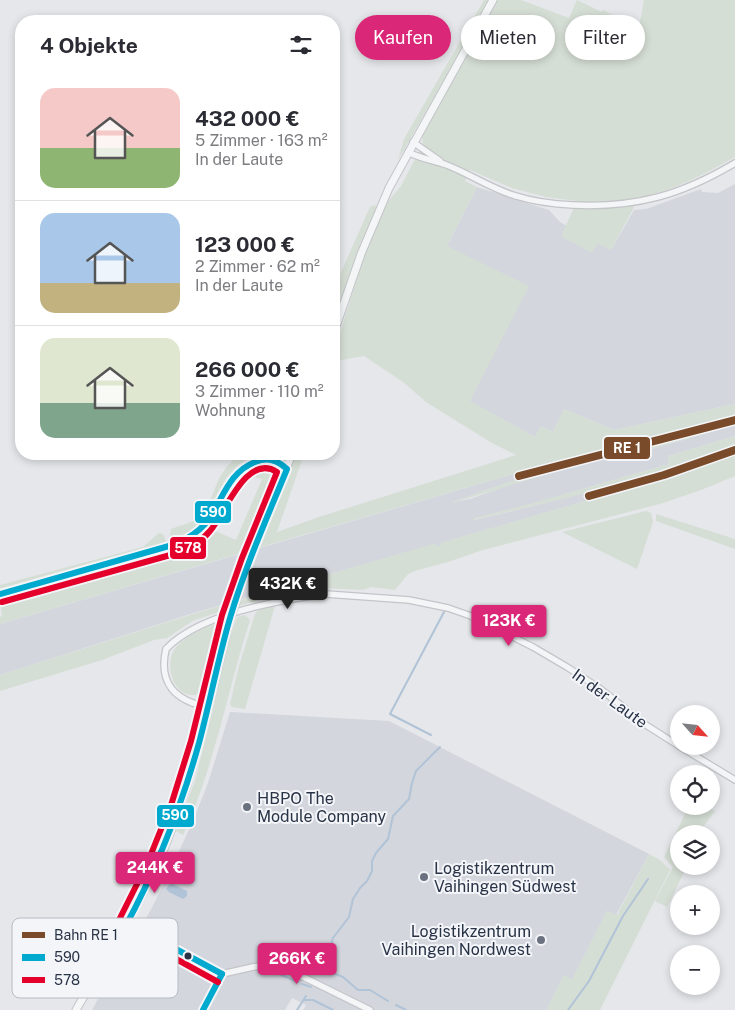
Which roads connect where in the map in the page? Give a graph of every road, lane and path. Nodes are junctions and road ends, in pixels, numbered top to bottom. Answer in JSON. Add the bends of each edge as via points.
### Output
{"nodes":[{"id":1,"x":493,"y":0,"type":"edge"},
{"id":2,"x":413,"y":142,"type":"junction"},
{"id":3,"x":408,"y":152,"type":"junction"},
{"id":4,"x":735,"y":163,"type":"edge"},
{"id":5,"x":444,"y":164,"type":"junction"},
{"id":6,"x":340,"y":314,"type":"edge"},
{"id":7,"x":259,"y":460,"type":"edge"},
{"id":8,"x":273,"y":460,"type":"edge"},
{"id":9,"x":290,"y":460,"type":"edge"},
{"id":10,"x":254,"y":462,"type":"junction"},
{"id":11,"x":286,"y":472,"type":"junction"},
{"id":12,"x":0,"y":594,"type":"edge"},
{"id":13,"x":208,"y":707,"type":"junction"},
{"id":14,"x":670,"y":740,"type":"edge"},
{"id":15,"x":694,"y":755,"type":"edge"},
{"id":16,"x":735,"y":780,"type":"edge"},
{"id":17,"x":130,"y":918,"type":"edge"},
{"id":18,"x":178,"y":950,"type":"edge"},
{"id":19,"x":222,"y":974,"type":"junction"},
{"id":20,"x":83,"y":998,"type":"edge"},
{"id":21,"x":76,"y":1010,"type":"edge"},
{"id":22,"x":203,"y":1010,"type":"edge"},
{"id":23,"x":370,"y":1010,"type":"edge"}],
"edges":[{"from":1,"to":2,"type":"street"},
{"from":2,"to":3,"type":"street"},
{"from":2,"to":5,"type":"street"},
{"from":3,"to":5,"type":"street"},
{"from":3,"to":6,"type":"street","via":[[360,254]]},
{"from":4,"to":5,"type":"street","via":[[708,178],[657,198],[592,206],[554,204],[517,197]]},
{"from":7,"to":10,"type":"street"},
{"from":8,"to":11,"type":"street"},
{"from":9,"to":11,"type":"street"},
{"from":10,"to":11,"type":"street"},
{"from":10,"to":12,"type":"street","via":[[234,476],[204,526],[181,543]]},
{"from":11,"to":13,"type":"street","bridge":true,"via":[[254,548],[230,620]]},
{"from":13,"to":14,"type":"street","name":"In der Laute","via":[[174,692],[163,668],[166,649],[201,625],[292,598],[326,594],[409,600],[471,616],[533,647],[600,688]]},
{"from":13,"to":17,"type":"street","via":[[179,810],[160,859]]},
{"from":15,"to":16,"type":"street","name":"In der Laute"},
{"from":18,"to":19,"type":"street"},
{"from":19,"to":22,"type":"street"},
{"from":19,"to":23,"type":"street","via":[[277,964]]},
{"from":20,"to":21,"type":"street"}]}
